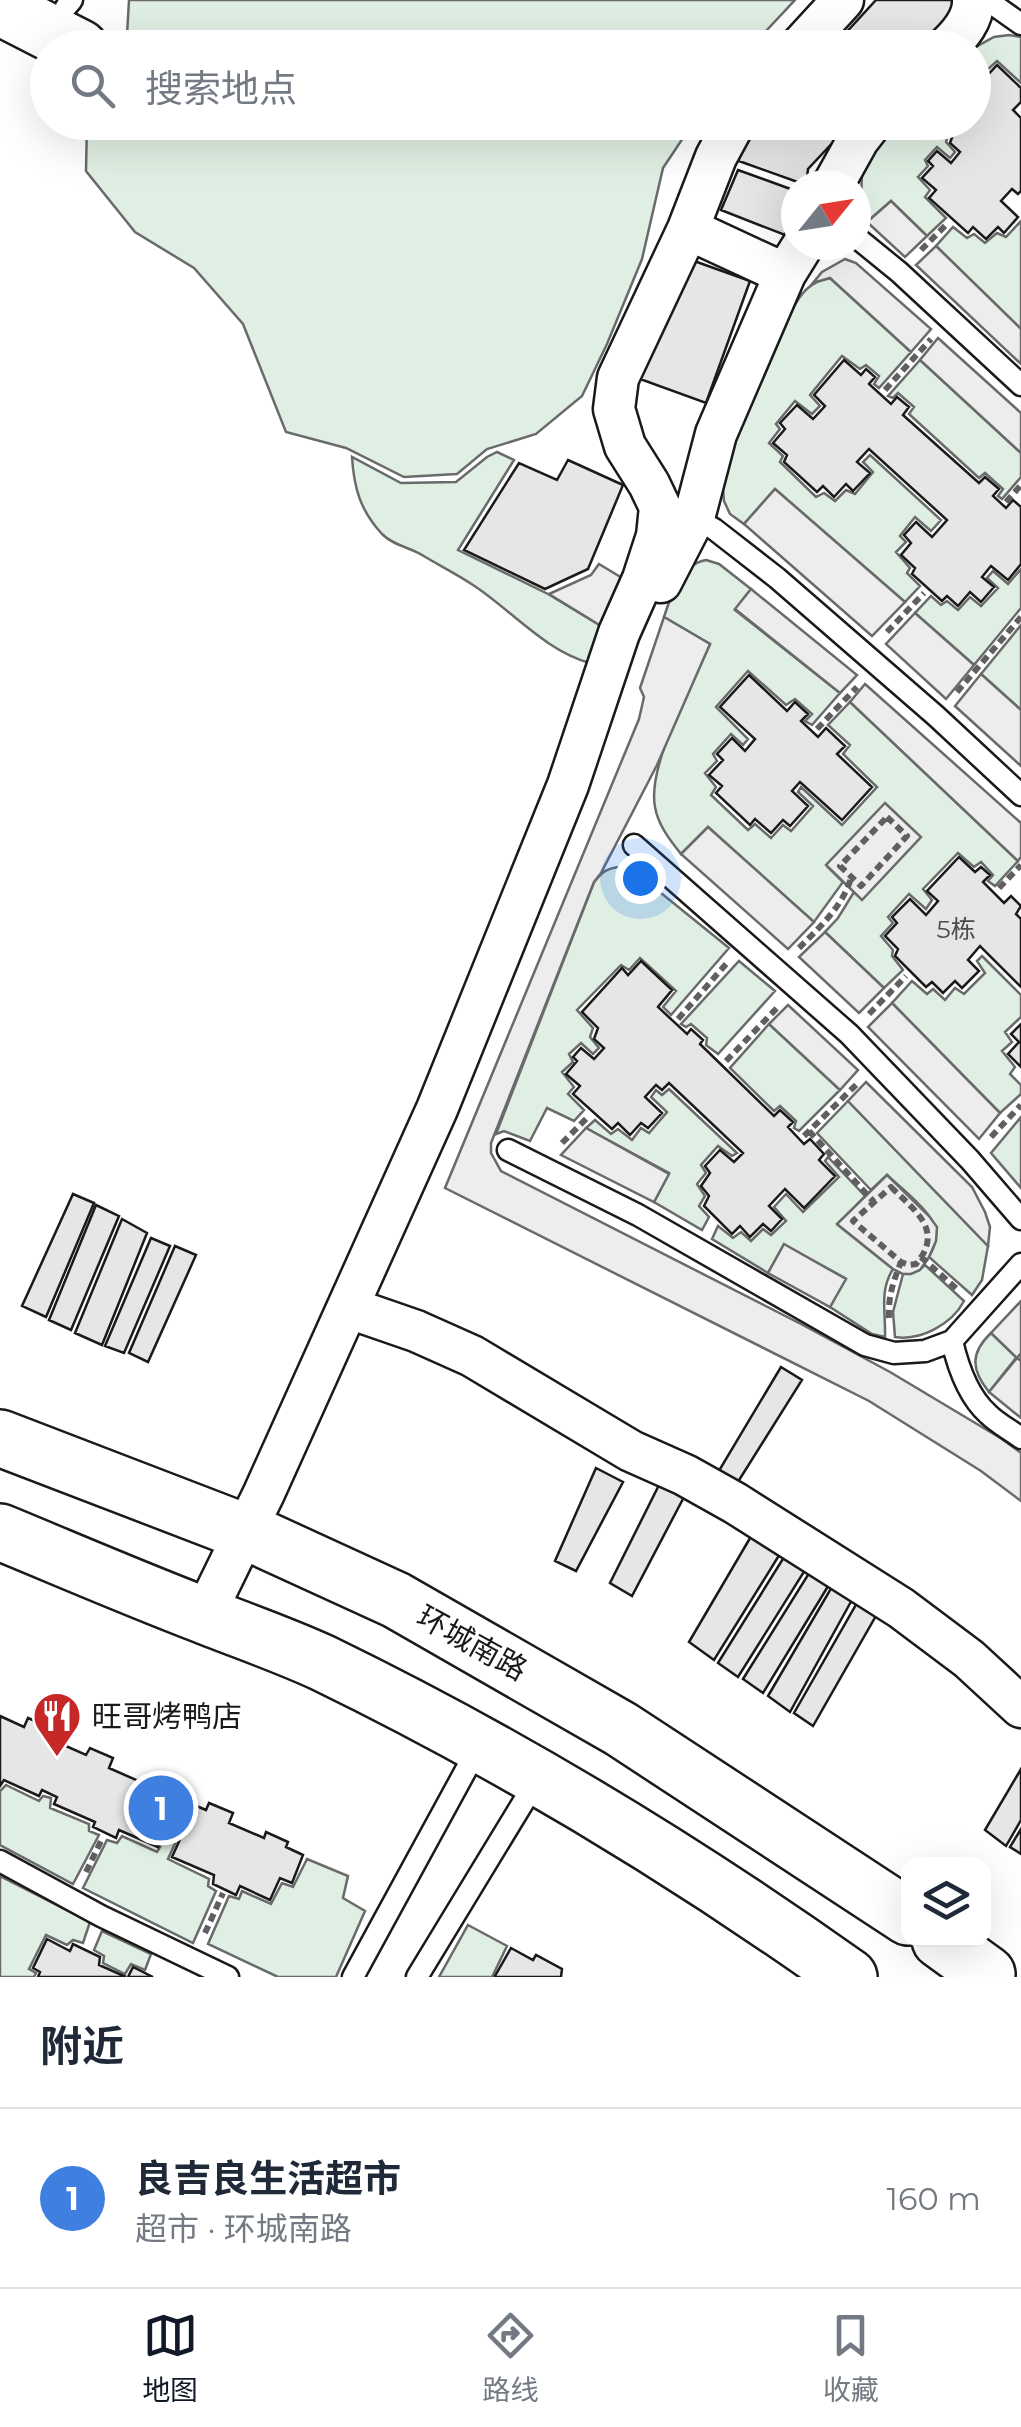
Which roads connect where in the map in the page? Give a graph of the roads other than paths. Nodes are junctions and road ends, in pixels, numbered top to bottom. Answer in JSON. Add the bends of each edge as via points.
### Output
{"nodes":[{"id":1,"x":842,"y":0,"type":"edge"},
{"id":2,"x":973,"y":0,"type":"edge"},
{"id":3,"x":987,"y":0,"type":"edge"},
{"id":4,"x":0,"y":7,"type":"edge"},
{"id":5,"x":73,"y":16,"type":"edge"},
{"id":6,"x":1021,"y":24,"type":"edge"},
{"id":7,"x":814,"y":30,"type":"edge"},
{"id":8,"x":962,"y":30,"type":"edge"},
{"id":9,"x":726,"y":140,"type":"edge"},
{"id":10,"x":858,"y":140,"type":"edge"},
{"id":11,"x":841,"y":170,"type":"edge"},
{"id":12,"x":688,"y":228,"type":"junction"},
{"id":13,"x":871,"y":249,"type":"edge"},
{"id":14,"x":781,"y":256,"type":"edge"},
{"id":15,"x":794,"y":260,"type":"edge"},
{"id":16,"x":1021,"y":385,"type":"edge"},
{"id":17,"x":694,"y":518,"type":"junction"},
{"id":18,"x":1021,"y":795,"type":"edge"},
{"id":19,"x":634,"y":845,"type":"dead end"},
{"id":20,"x":508,"y":1150,"type":"dead end"},
{"id":21,"x":1021,"y":1218,"type":"edge"},
{"id":22,"x":1021,"y":1264,"type":"edge"},
{"id":23,"x":364,"y":1313,"type":"junction"},
{"id":24,"x":952,"y":1342,"type":"junction"},
{"id":25,"x":0,"y":1438,"type":"edge"},
{"id":26,"x":1021,"y":1438,"type":"edge"},
{"id":27,"x":0,"y":1532,"type":"edge"},
{"id":28,"x":254,"y":1536,"type":"junction"},
{"id":29,"x":352,"y":1580,"type":"junction"},
{"id":30,"x":214,"y":1619,"type":"junction"},
{"id":31,"x":318,"y":1661,"type":"junction"},
{"id":32,"x":1021,"y":1708,"type":"edge"},
{"id":33,"x":480,"y":1744,"type":"junction"},
{"id":34,"x":538,"y":1778,"type":"junction"},
{"id":35,"x":0,"y":1861,"type":"edge"},
{"id":36,"x":901,"y":1913,"type":"edge"},
{"id":37,"x":950,"y":1947,"type":"edge"},
{"id":38,"x":987,"y":1974,"type":"dead end"},
{"id":39,"x":228,"y":1977,"type":"edge"},
{"id":40,"x":352,"y":1977,"type":"edge"},
{"id":41,"x":416,"y":1977,"type":"edge"},
{"id":42,"x":849,"y":1977,"type":"edge"}],
"edges":[{"from":1,"to":7,"type":"street"},
{"from":2,"to":8,"type":"street"},
{"from":3,"to":6,"type":"lane"},
{"from":4,"to":5,"type":"main road"},
{"from":9,"to":12,"type":"street"},
{"from":10,"to":11,"type":"street"},
{"from":12,"to":14,"type":"street"},
{"from":12,"to":28,"type":"street","via":[[618,378],[614,410],[625,446],[660,507],[643,579],[444,1092]]},
{"from":13,"to":16,"type":"lane"},
{"from":15,"to":17,"type":"street","via":[[716,434]]},
{"from":17,"to":18,"type":"lane","via":[[777,578]]},
{"from":17,"to":23,"type":"street","via":[[659,586],[516,964]]},
{"from":19,"to":21,"type":"lane","via":[[849,1034]]},
{"from":20,"to":24,"type":"lane","via":[[638,1215],[864,1345],[894,1353]]},
{"from":22,"to":24,"type":"lane"},
{"from":23,"to":28,"type":"street"},
{"from":23,"to":32,"type":"street","via":[[472,1356],[631,1451],[735,1503],[901,1608],[969,1658]]},
{"from":24,"to":26,"type":"lane","via":[[972,1394]]},
{"from":25,"to":28,"type":"main road","name":"环城南路"},
{"from":27,"to":30,"type":"main road"},
{"from":28,"to":29,"type":"main road","name":"环城南路"},
{"from":28,"to":30,"type":"street"},
{"from":29,"to":31,"type":"main road"},
{"from":29,"to":36,"type":"main road","name":"环城南路","via":[[621,1728]]},
{"from":30,"to":31,"type":"main road"},
{"from":31,"to":33,"type":"main road"},
{"from":33,"to":34,"type":"main road"},
{"from":33,"to":40,"type":"lane"},
{"from":34,"to":41,"type":"lane"},
{"from":34,"to":42,"type":"main road"},
{"from":35,"to":39,"type":"lane"},
{"from":37,"to":38,"type":"main road"}]}
